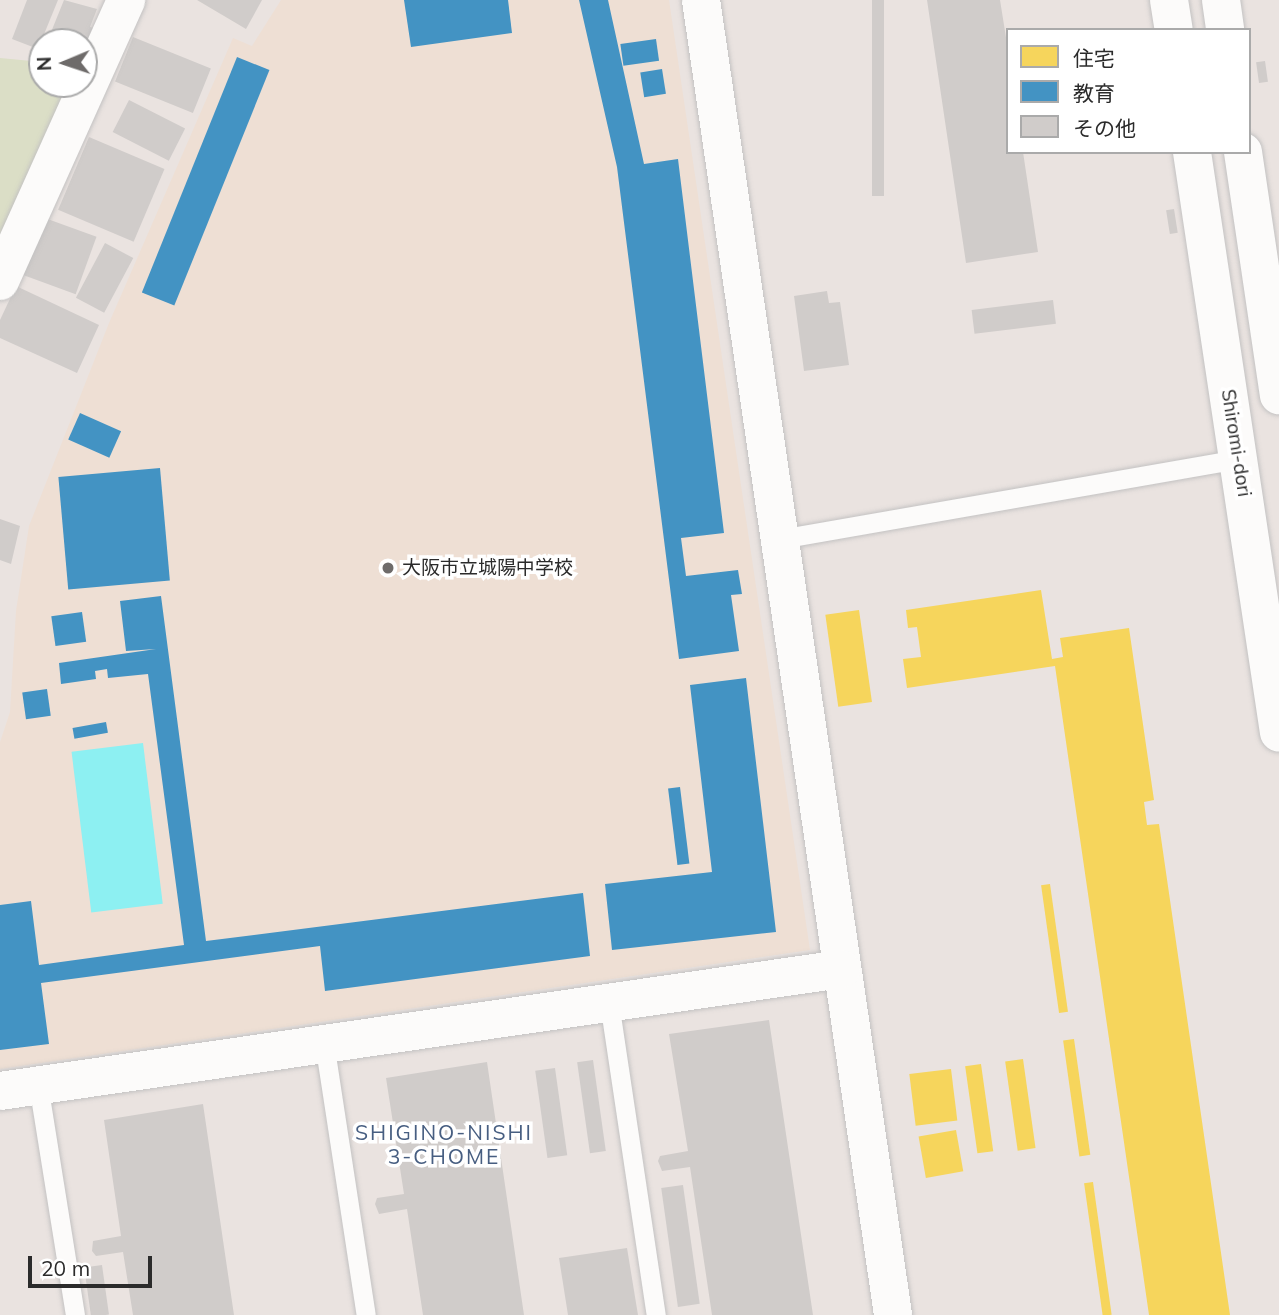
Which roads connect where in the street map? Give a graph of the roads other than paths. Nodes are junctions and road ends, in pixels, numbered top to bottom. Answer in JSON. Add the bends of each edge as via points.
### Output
{"nodes":[{"id":1,"x":126,"y":0,"type":"edge"},
{"id":2,"x":701,"y":0,"type":"edge"},
{"id":3,"x":1169,"y":0,"type":"edge"},
{"id":4,"x":1221,"y":0,"type":"edge"},
{"id":5,"x":1174,"y":28,"type":"edge"},
{"id":6,"x":1225,"y":28,"type":"edge"},
{"id":7,"x":1192,"y":154,"type":"edge"},
{"id":8,"x":1244,"y":154,"type":"edge"},
{"id":9,"x":1267,"y":232,"type":"edge"},
{"id":10,"x":0,"y":281,"type":"edge"},
{"id":11,"x":1279,"y":395,"type":"edge"},
{"id":12,"x":1238,"y":459,"type":"junction"},
{"id":13,"x":780,"y":539,"type":"junction"},
{"id":14,"x":1279,"y":733,"type":"edge"},
{"id":15,"x":841,"y":969,"type":"junction"},
{"id":16,"x":609,"y":1002,"type":"junction"},
{"id":17,"x":324,"y":1041,"type":"junction"},
{"id":18,"x":38,"y":1084,"type":"junction"},
{"id":19,"x":0,"y":1091,"type":"edge"},
{"id":20,"x":75,"y":1315,"type":"edge"},
{"id":21,"x":366,"y":1315,"type":"edge"},
{"id":22,"x":656,"y":1315,"type":"edge"},
{"id":23,"x":893,"y":1315,"type":"edge"}],
"edges":[{"from":1,"to":10,"type":"street"},
{"from":2,"to":13,"type":"street"},
{"from":3,"to":5,"type":"street"},
{"from":4,"to":6,"type":"street"},
{"from":7,"to":12,"type":"street","name":"Shiromi-dori"},
{"from":8,"to":9,"type":"street"},
{"from":9,"to":11,"type":"street"},
{"from":12,"to":13,"type":"lane"},
{"from":12,"to":14,"type":"street","name":"Shiromi-dori"},
{"from":13,"to":15,"type":"street"},
{"from":15,"to":16,"type":"street"},
{"from":15,"to":23,"type":"street"},
{"from":16,"to":17,"type":"street"},
{"from":16,"to":22,"type":"lane"},
{"from":17,"to":18,"type":"street"},
{"from":17,"to":21,"type":"lane"},
{"from":18,"to":19,"type":"street"},
{"from":18,"to":20,"type":"lane"}]}
